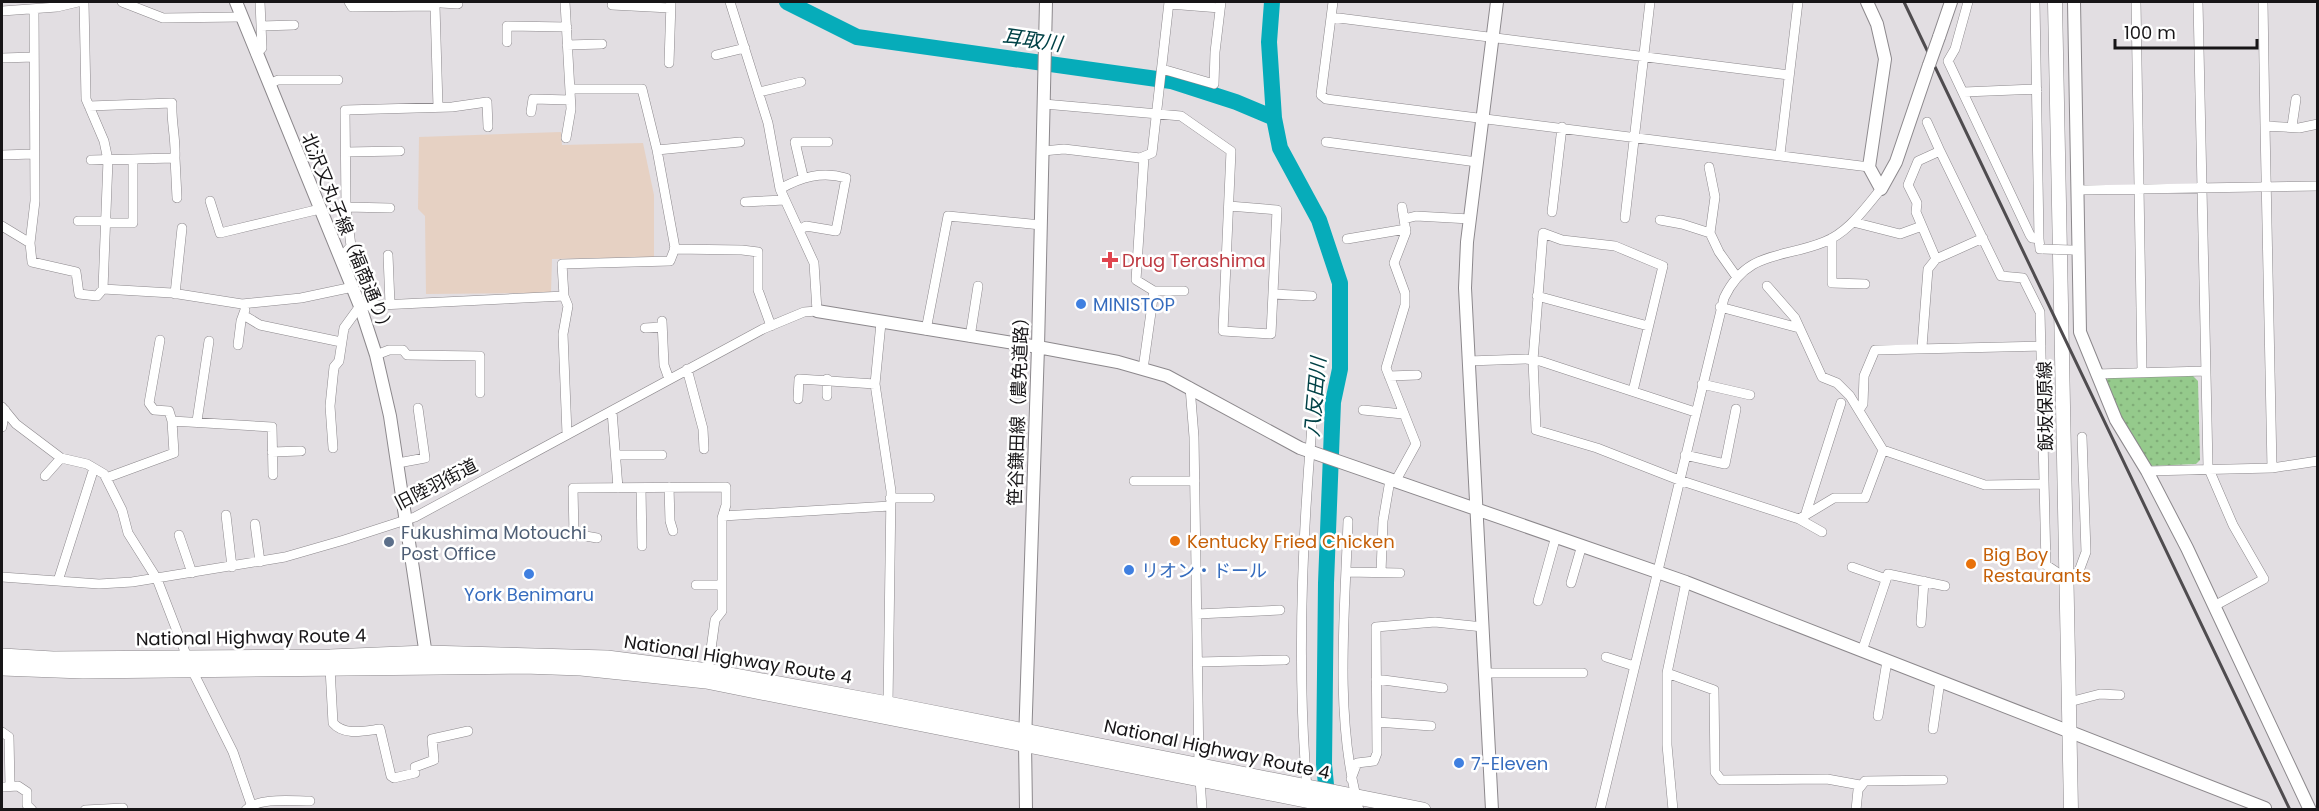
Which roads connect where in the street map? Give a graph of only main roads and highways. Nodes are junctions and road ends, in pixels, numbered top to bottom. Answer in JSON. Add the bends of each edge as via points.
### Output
{"nodes":[{"id":1,"x":2055,"y":2,"type":"edge"},
{"id":2,"x":2,"y":656,"type":"edge"},
{"id":3,"x":427,"y":659,"type":"junction"},
{"id":4,"x":189,"y":664,"type":"junction"},
{"id":5,"x":2,"y":668,"type":"edge"},
{"id":6,"x":1025,"y":736,"type":"junction"},
{"id":7,"x":1311,"y":798,"type":"edge"},
{"id":8,"x":1354,"y":803,"type":"edge"},
{"id":9,"x":1423,"y":810,"type":"edge"},
{"id":10,"x":2071,"y":810,"type":"edge"}],
"edges":[{"from":1,"to":10,"type":"main road","name":"飯坂保原線"},
{"from":2,"to":4,"type":"highway","name":"National Highway Route 4"},
{"from":3,"to":4,"type":"highway","name":"National Highway Route 4","via":[[330,657]]},
{"from":3,"to":4,"type":"highway","name":"National Highway Route 4","via":[[330,668]]},
{"from":3,"to":6,"type":"highway","name":"National Highway Route 4","via":[[581,668],[706,681]]},
{"from":3,"to":6,"type":"highway","name":"National Highway Route 4","via":[[607,658],[708,671],[888,704]]},
{"from":4,"to":5,"type":"highway","name":"National Highway Route 4","via":[[83,671]]},
{"from":6,"to":7,"type":"highway","name":"National Highway Route 4"},
{"from":7,"to":8,"type":"highway","name":"National Highway Route 4"},
{"from":8,"to":9,"type":"highway","name":"National Highway Route 4"}]}
